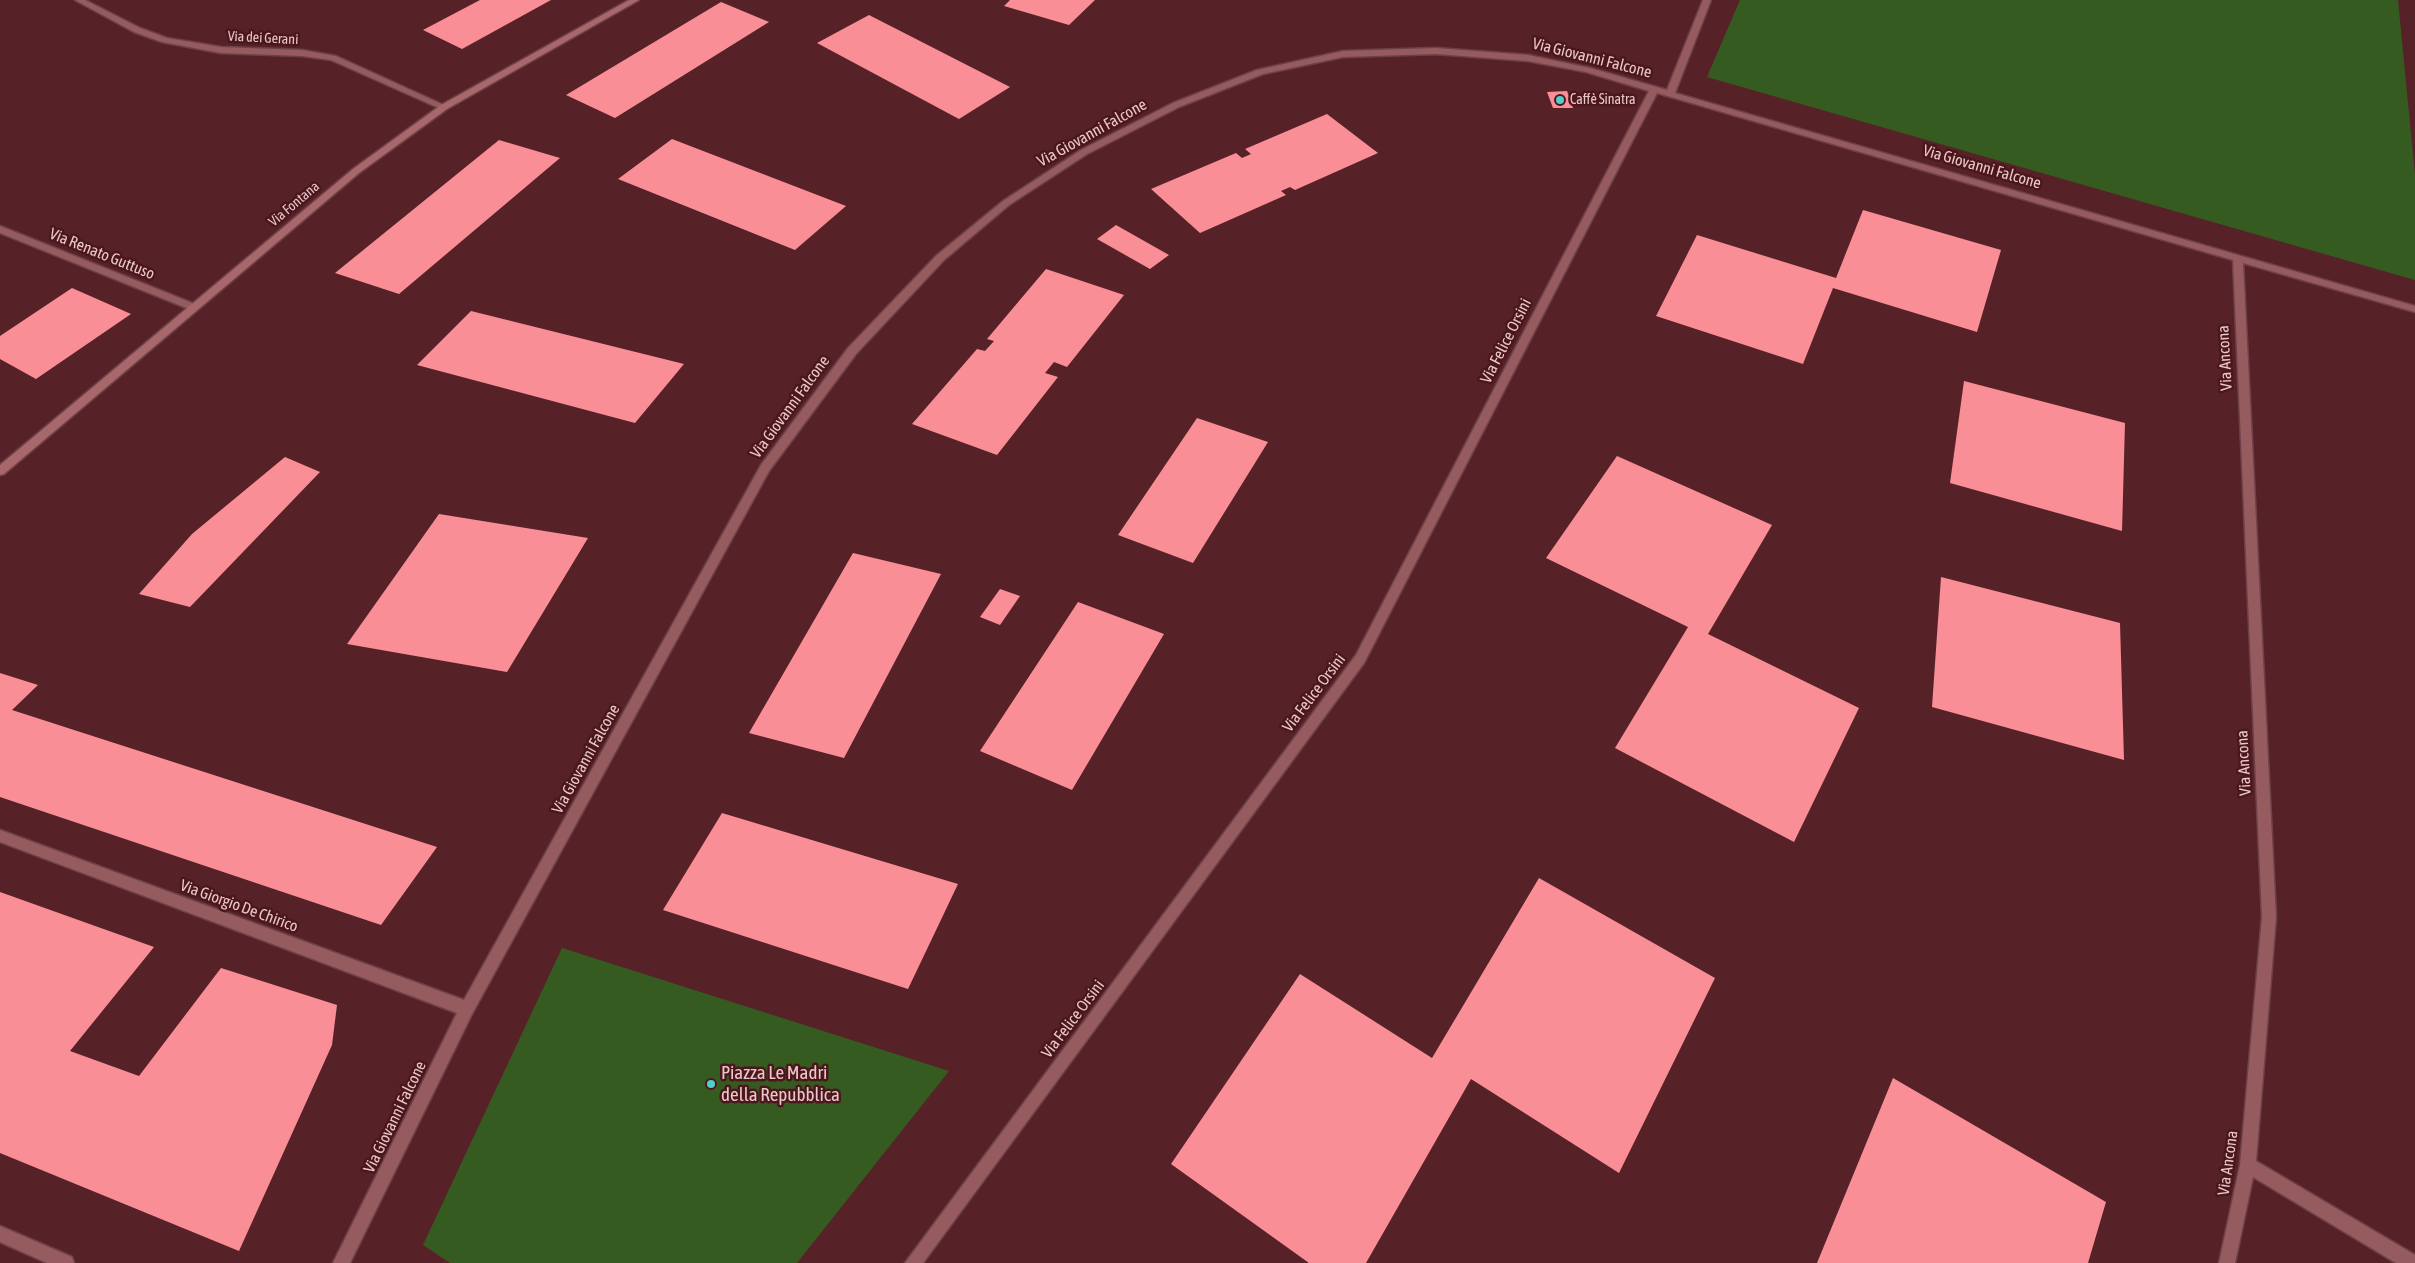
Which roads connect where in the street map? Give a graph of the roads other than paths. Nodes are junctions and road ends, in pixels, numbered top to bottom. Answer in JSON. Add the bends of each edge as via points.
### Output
{"nodes":[{"id":1,"x":79,"y":0,"type":"edge"},
{"id":2,"x":635,"y":0,"type":"edge"},
{"id":3,"x":1707,"y":0,"type":"edge"},
{"id":4,"x":1654,"y":90,"type":"junction"},
{"id":5,"x":1670,"y":94,"type":"junction"},
{"id":6,"x":444,"y":107,"type":"junction"},
{"id":7,"x":0,"y":229,"type":"edge"},
{"id":8,"x":2238,"y":258,"type":"junction"},
{"id":9,"x":192,"y":307,"type":"junction"},
{"id":10,"x":2415,"y":309,"type":"edge"},
{"id":11,"x":0,"y":471,"type":"edge"},
{"id":12,"x":0,"y":836,"type":"edge"},
{"id":13,"x":467,"y":1009,"type":"junction"},
{"id":14,"x":2248,"y":1166,"type":"junction"},
{"id":15,"x":0,"y":1234,"type":"edge"},
{"id":16,"x":917,"y":1262,"type":"edge"},
{"id":17,"x":66,"y":1263,"type":"edge"},
{"id":18,"x":341,"y":1263,"type":"edge"},
{"id":19,"x":2227,"y":1263,"type":"edge"},
{"id":20,"x":2412,"y":1263,"type":"edge"}],
"edges":[{"from":1,"to":6,"type":"street","name":"Via dei Gerani","via":[[137,30],[165,40],[221,50],[302,53],[333,58]]},
{"from":2,"to":6,"type":"street","name":"Via Fontana"},
{"from":3,"to":5,"type":"street"},
{"from":4,"to":5,"type":"street","name":"Via Giovanni Falcone"},
{"from":4,"to":13,"type":"street","name":"Via Giovanni Falcone","via":[[1588,70],[1528,58],[1436,51],[1343,54],[1260,72],[1176,105],[1084,152],[1006,203],[940,258],[852,351],[765,468]]},
{"from":4,"to":16,"type":"street","name":"Via Felice Orsini","via":[[1360,659]]},
{"from":5,"to":8,"type":"street","name":"Via Giovanni Falcone"},
{"from":6,"to":9,"type":"street","name":"Via Fontana","via":[[356,170]]},
{"from":7,"to":9,"type":"street","name":"Via Renato Guttuso"},
{"from":8,"to":10,"type":"street","name":"Via Giovanni Falcone"},
{"from":8,"to":14,"type":"street","name":"Via Ancona","via":[[2269,917]]},
{"from":9,"to":11,"type":"street","name":"Via Fontana"},
{"from":12,"to":13,"type":"street","name":"Via Giorgio De Chirico"},
{"from":13,"to":18,"type":"street","name":"Via Giovanni Falcone"},
{"from":14,"to":19,"type":"street","name":"Via Ancona"},
{"from":14,"to":20,"type":"street"},
{"from":15,"to":17,"type":"street"}]}
